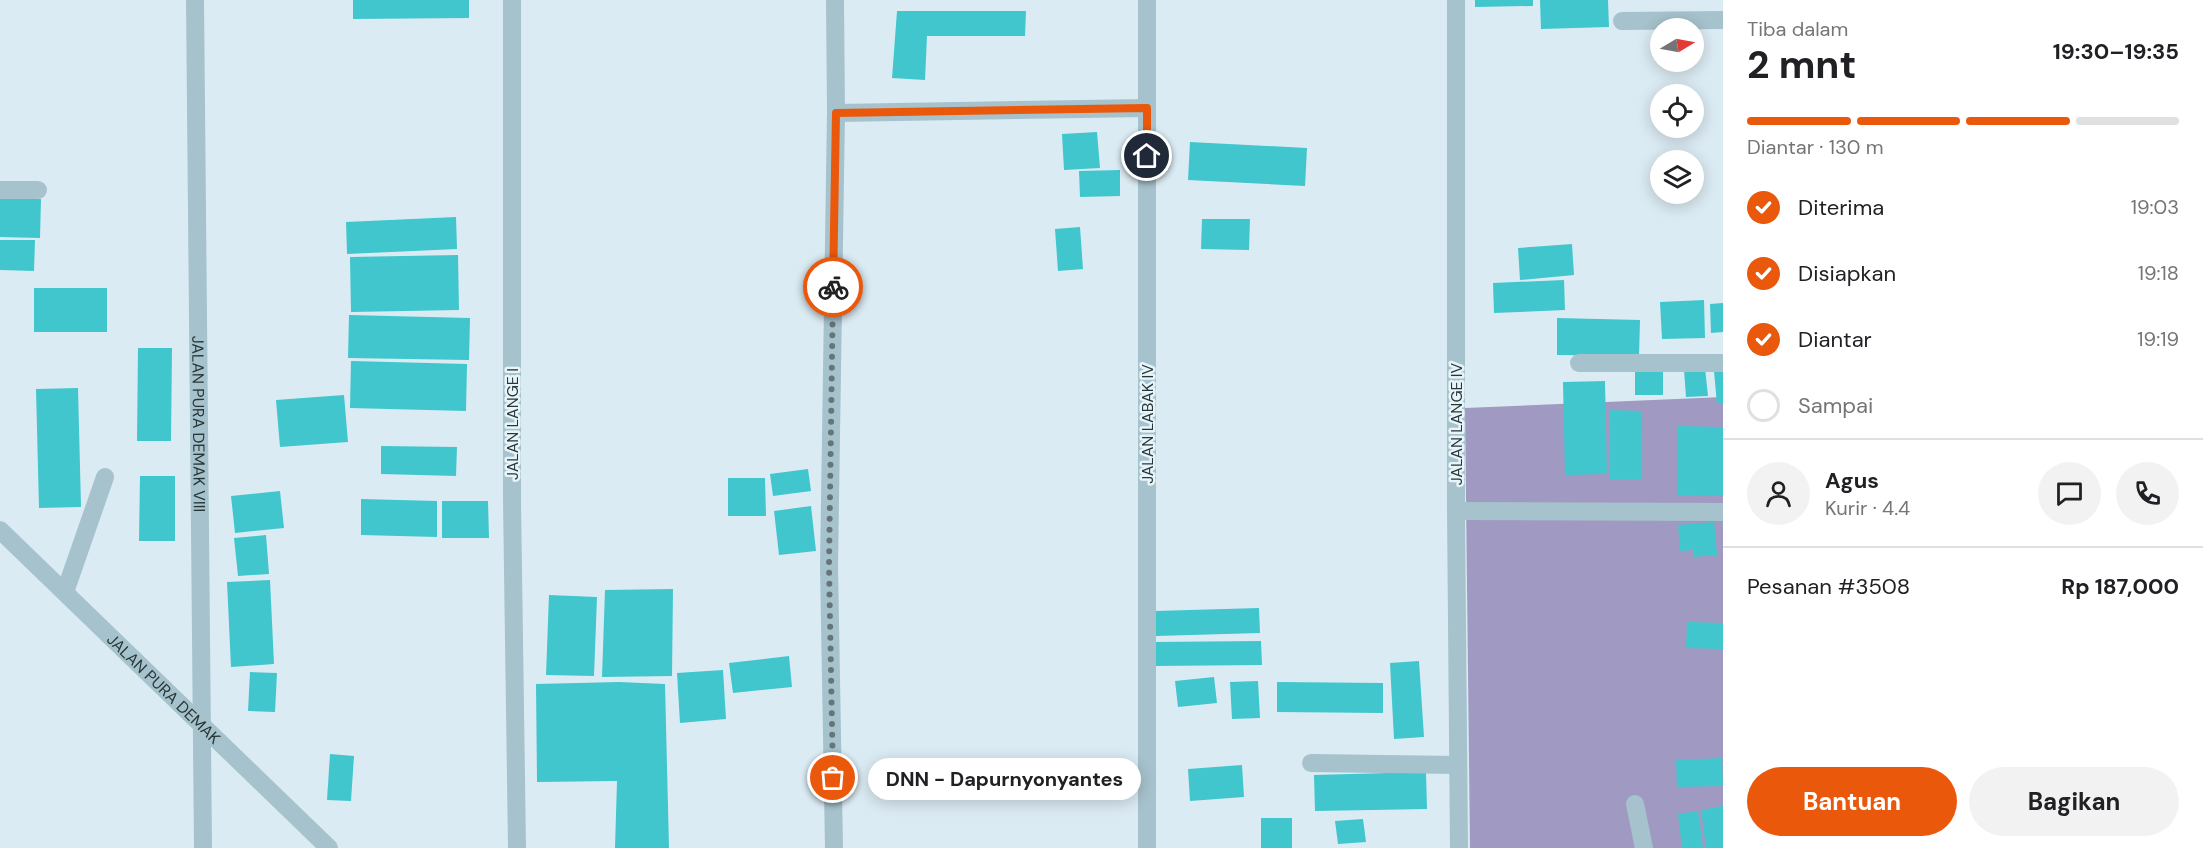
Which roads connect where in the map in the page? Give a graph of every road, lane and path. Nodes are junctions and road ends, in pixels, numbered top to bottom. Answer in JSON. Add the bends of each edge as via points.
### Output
{"nodes":[{"id":1,"x":195,"y":0,"type":"edge"},
{"id":2,"x":512,"y":0,"type":"edge"},
{"id":3,"x":835,"y":0,"type":"edge"},
{"id":4,"x":1147,"y":0,"type":"edge"},
{"id":5,"x":1456,"y":0,"type":"edge"},
{"id":6,"x":1723,"y":20,"type":"edge"},
{"id":7,"x":1622,"y":21,"type":"dead end"},
{"id":8,"x":1147,"y":108,"type":"junction"},
{"id":9,"x":836,"y":113,"type":"junction"},
{"id":10,"x":0,"y":190,"type":"edge"},
{"id":11,"x":38,"y":190,"type":"dead end"},
{"id":12,"x":1579,"y":363,"type":"dead end"},
{"id":13,"x":1723,"y":363,"type":"edge"},
{"id":14,"x":105,"y":477,"type":"dead end"},
{"id":15,"x":1456,"y":511,"type":"junction"},
{"id":16,"x":1723,"y":512,"type":"edge"},
{"id":17,"x":0,"y":530,"type":"edge"},
{"id":18,"x":65,"y":592,"type":"junction"},
{"id":19,"x":202,"y":725,"type":"junction"},
{"id":20,"x":1311,"y":763,"type":"dead end"},
{"id":21,"x":1458,"y":765,"type":"junction"},
{"id":22,"x":1635,"y":804,"type":"dead end"},
{"id":23,"x":203,"y":848,"type":"edge"},
{"id":24,"x":329,"y":848,"type":"edge"},
{"id":25,"x":517,"y":848,"type":"edge"},
{"id":26,"x":834,"y":848,"type":"edge"},
{"id":27,"x":1147,"y":848,"type":"edge"},
{"id":28,"x":1459,"y":848,"type":"edge"},
{"id":29,"x":1644,"y":848,"type":"edge"}],
"edges":[{"from":1,"to":19,"type":"street","name":"JALAN PURA DEMAK VIII"},
{"from":2,"to":25,"type":"street","name":"JALAN LANGE I"},
{"from":3,"to":9,"type":"street"},
{"from":4,"to":8,"type":"street","name":"JALAN LABAK IV"},
{"from":5,"to":15,"type":"street","name":"JALAN LANGE IV"},
{"from":6,"to":7,"type":"street"},
{"from":8,"to":9,"type":"street"},
{"from":8,"to":27,"type":"street","name":"JALAN LABAK IV"},
{"from":9,"to":26,"type":"street","via":[[829,566]]},
{"from":10,"to":11,"type":"street"},
{"from":12,"to":13,"type":"street"},
{"from":14,"to":18,"type":"street"},
{"from":15,"to":16,"type":"street"},
{"from":15,"to":21,"type":"street","name":"JALAN LANGE IV"},
{"from":17,"to":18,"type":"street","name":"JALAN PURA DEMAK"},
{"from":18,"to":19,"type":"street","name":"JALAN PURA DEMAK"},
{"from":19,"to":23,"type":"street","name":"JALAN PURA DEMAK VIII"},
{"from":19,"to":24,"type":"street","name":"JALAN PURA DEMAK"},
{"from":20,"to":21,"type":"street"},
{"from":21,"to":28,"type":"street","name":"JALAN LANGE IV"},
{"from":22,"to":29,"type":"street"}]}
